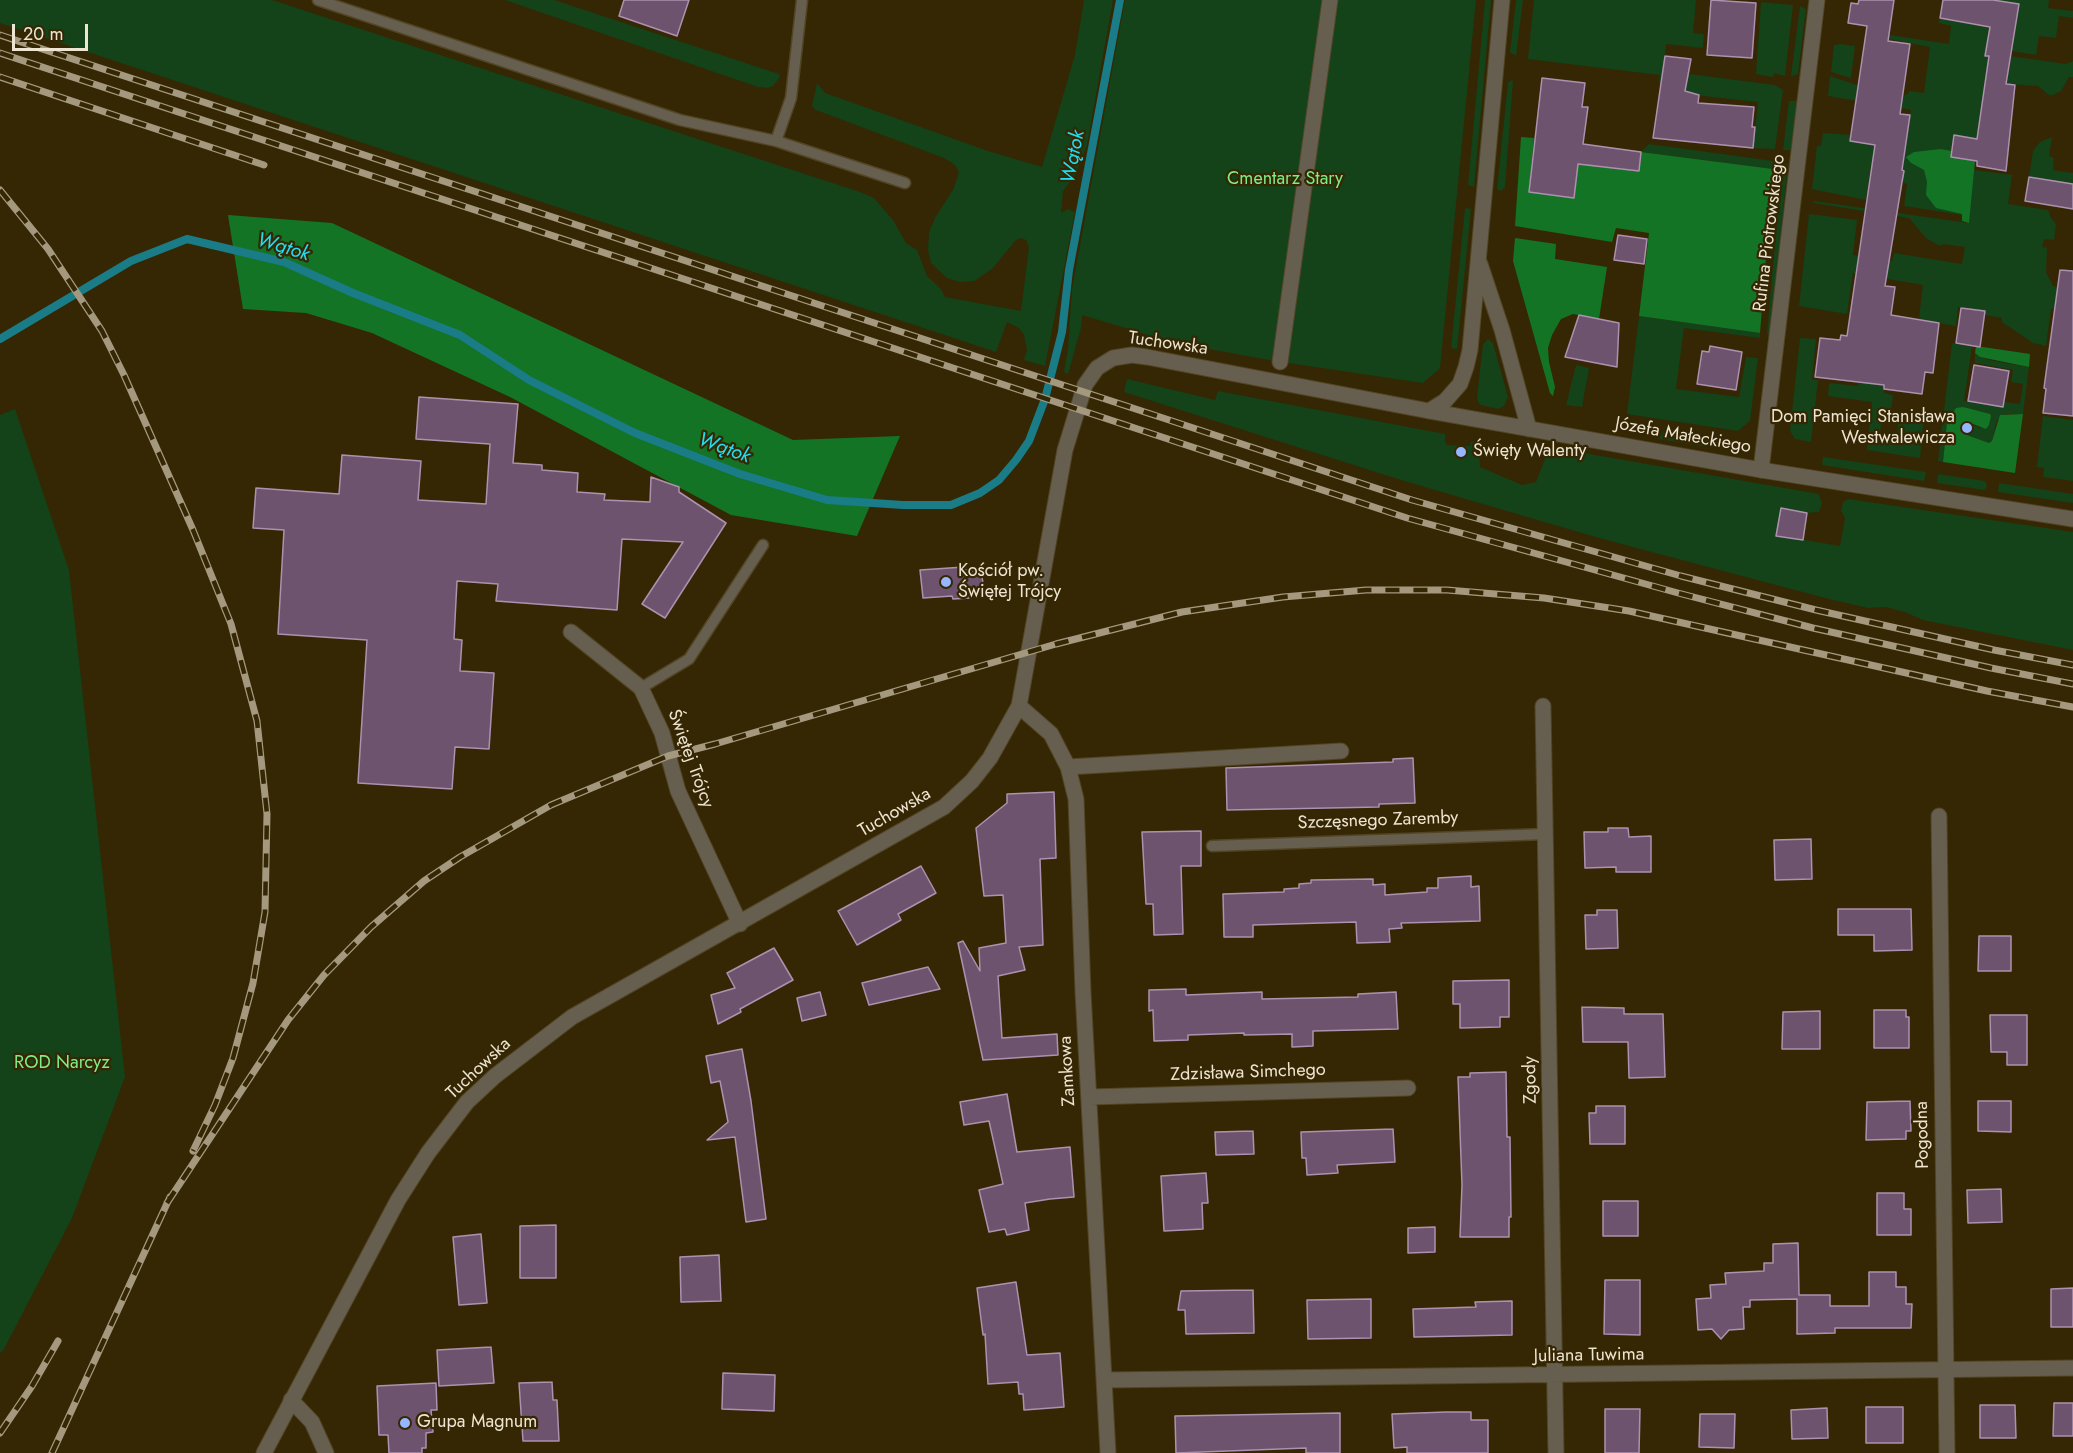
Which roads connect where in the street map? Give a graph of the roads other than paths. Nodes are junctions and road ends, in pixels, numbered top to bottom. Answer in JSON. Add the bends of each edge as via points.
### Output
{"nodes":[{"id":1,"x":318,"y":0,"type":"edge"},
{"id":2,"x":802,"y":0,"type":"edge"},
{"id":3,"x":1330,"y":0,"type":"edge"},
{"id":4,"x":1502,"y":0,"type":"edge"},
{"id":5,"x":1817,"y":0,"type":"edge"},
{"id":6,"x":776,"y":141,"type":"junction"},
{"id":7,"x":905,"y":183,"type":"dead end"},
{"id":8,"x":1478,"y":259,"type":"junction"},
{"id":9,"x":1280,"y":362,"type":"dead end"},
{"id":10,"x":1428,"y":411,"type":"junction"},
{"id":11,"x":1528,"y":429,"type":"junction"},
{"id":12,"x":1761,"y":470,"type":"junction"},
{"id":13,"x":2073,"y":519,"type":"edge"},
{"id":14,"x":764,"y":544,"type":"dead end"},
{"id":15,"x":571,"y":632,"type":"dead end"},
{"id":16,"x":641,"y":688,"type":"junction"},
{"id":17,"x":1019,"y":706,"type":"junction"},
{"id":18,"x":1543,"y":706,"type":"dead end"},
{"id":19,"x":1341,"y":751,"type":"dead end"},
{"id":20,"x":1068,"y":767,"type":"junction"},
{"id":21,"x":1939,"y":816,"type":"dead end"},
{"id":22,"x":1546,"y":834,"type":"junction"},
{"id":23,"x":1212,"y":846,"type":"dead end"},
{"id":24,"x":740,"y":924,"type":"junction"},
{"id":25,"x":1408,"y":1088,"type":"dead end"},
{"id":26,"x":1089,"y":1097,"type":"junction"},
{"id":27,"x":2073,"y":1368,"type":"edge"},
{"id":28,"x":1946,"y":1370,"type":"junction"},
{"id":29,"x":1555,"y":1376,"type":"junction"},
{"id":30,"x":1105,"y":1380,"type":"junction"},
{"id":31,"x":291,"y":1400,"type":"junction"},
{"id":32,"x":264,"y":1453,"type":"edge"},
{"id":33,"x":326,"y":1453,"type":"edge"},
{"id":34,"x":1108,"y":1453,"type":"edge"},
{"id":35,"x":1556,"y":1453,"type":"edge"},
{"id":36,"x":1947,"y":1453,"type":"edge"}],
"edges":[{"from":1,"to":6,"type":"lane","via":[[680,120]]},
{"from":2,"to":6,"type":"lane","via":[[791,98]]},
{"from":3,"to":9,"type":"street"},
{"from":4,"to":8,"type":"street"},
{"from":5,"to":12,"type":"street","name":"Rufina Piotrowskiego"},
{"from":6,"to":7,"type":"lane"},
{"from":8,"to":10,"type":"street","via":[[1466,367],[1460,384],[1445,401]]},
{"from":8,"to":11,"type":"street"},
{"from":10,"to":11,"type":"street","name":"Józefa Małeckiego"},
{"from":10,"to":17,"type":"street","name":"Tuchowska","via":[[1147,357],[1121,355],[1097,368],[1085,385],[1065,450]]},
{"from":11,"to":12,"type":"street","name":"Józefa Małeckiego"},
{"from":12,"to":13,"type":"street","name":"Józefa Małeckiego"},
{"from":14,"to":16,"type":"lane","via":[[689,659]]},
{"from":15,"to":16,"type":"street","name":"Świętej Trójcy"},
{"from":16,"to":24,"type":"street","name":"Świętej Trójcy","via":[[662,733],[678,791]]},
{"from":17,"to":20,"type":"street","name":"Zamkowa","via":[[1052,734]]},
{"from":17,"to":24,"type":"street","name":"Tuchowska","via":[[990,758],[944,807]]},
{"from":18,"to":22,"type":"street","name":"Zgody"},
{"from":19,"to":20,"type":"street"},
{"from":20,"to":26,"type":"street","name":"Zamkowa","via":[[1076,799]]},
{"from":21,"to":28,"type":"street","name":"Pogodna"},
{"from":22,"to":23,"type":"lane","name":"Szczęsnego Zaremby"},
{"from":22,"to":29,"type":"street","name":"Zgody"},
{"from":24,"to":31,"type":"street","name":"Tuchowska","via":[[572,1017],[467,1102],[398,1200]]},
{"from":25,"to":26,"type":"street","name":"Zdzisława Simchego"},
{"from":26,"to":30,"type":"street","name":"Zamkowa"},
{"from":27,"to":28,"type":"street","name":"Juliana Tuwima"},
{"from":28,"to":29,"type":"street","name":"Juliana Tuwima"},
{"from":28,"to":36,"type":"street","name":"Pogodna"},
{"from":29,"to":30,"type":"street","name":"Juliana Tuwima"},
{"from":29,"to":35,"type":"street","name":"Zgody"},
{"from":30,"to":34,"type":"street","name":"Zamkowa"},
{"from":31,"to":32,"type":"street","name":"Tuchowska"},
{"from":31,"to":33,"type":"street","via":[[312,1422]]}]}
